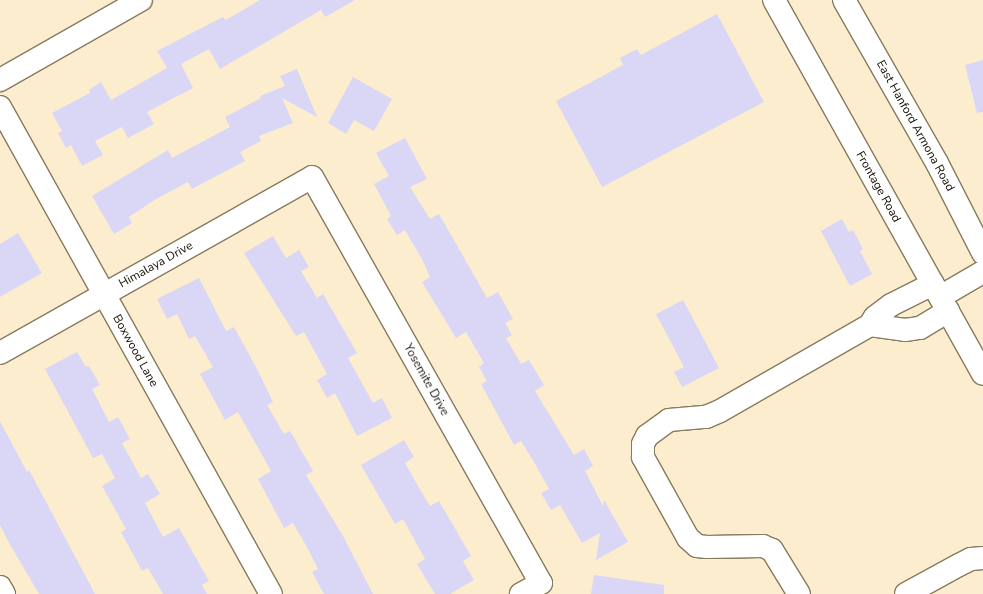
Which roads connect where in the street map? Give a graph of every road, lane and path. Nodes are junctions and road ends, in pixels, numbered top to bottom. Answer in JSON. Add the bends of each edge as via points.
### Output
{"nodes":[{"id":1,"x":141,"y":0,"type":"edge"},
{"id":2,"x":774,"y":0,"type":"edge"},
{"id":3,"x":844,"y":0,"type":"edge"},
{"id":4,"x":0,"y":80,"type":"edge"},
{"id":5,"x":0,"y":107,"type":"edge"},
{"id":6,"x":312,"y":177,"type":"joint"},
{"id":7,"x":983,"y":253,"type":"edge"},
{"id":8,"x":983,"y":272,"type":"edge"},
{"id":9,"x":103,"y":294,"type":"junction"},
{"id":10,"x":940,"y":298,"type":"junction"},
{"id":11,"x":870,"y":325,"type":"junction"},
{"id":12,"x":0,"y":353,"type":"edge"},
{"id":13,"x":983,"y":374,"type":"edge"},
{"id":14,"x":983,"y":558,"type":"edge"},
{"id":15,"x":0,"y":587,"type":"edge"},
{"id":16,"x":4,"y":594,"type":"edge"},
{"id":17,"x":271,"y":594,"type":"edge"},
{"id":18,"x":521,"y":594,"type":"edge"},
{"id":19,"x":799,"y":594,"type":"edge"},
{"id":20,"x":906,"y":594,"type":"edge"}],
"edges":[{"from":1,"to":4,"type":"street"},
{"from":2,"to":10,"type":"street","name":"Frontage Road"},
{"from":3,"to":7,"type":"street","name":"East Hanford Armona Road","via":[[936,163]]},
{"from":5,"to":9,"type":"street","name":"Boxwood Lane"},
{"from":6,"to":9,"type":"street","name":"Himalaya Drive"},
{"from":6,"to":18,"type":"street","name":"Yosemite Drive","via":[[541,583]]},
{"from":8,"to":10,"type":"street"},
{"from":9,"to":12,"type":"street","name":"Himalaya Drive"},
{"from":9,"to":17,"type":"street","name":"Boxwood Lane"},
{"from":10,"to":11,"type":"street","via":[[891,305],[875,317]]},
{"from":10,"to":11,"type":"street","via":[[920,328],[905,330]]},
{"from":10,"to":13,"type":"street","name":"Frontage Road"},
{"from":11,"to":19,"type":"street","via":[[720,411],[706,417],[669,420],[646,436],[643,444],[643,457],[688,538],[697,546],[764,546],[772,550]]},
{"from":14,"to":20,"type":"street","via":[[965,562]]},
{"from":15,"to":16,"type":"street"}]}
